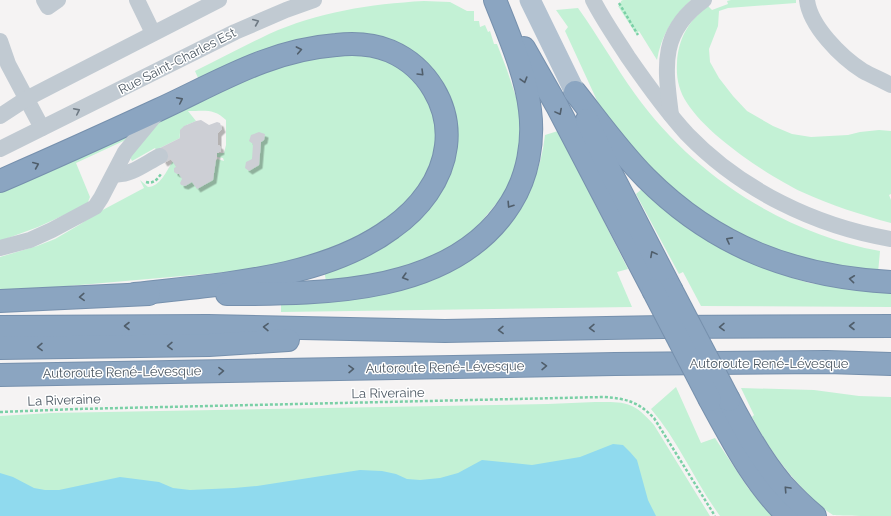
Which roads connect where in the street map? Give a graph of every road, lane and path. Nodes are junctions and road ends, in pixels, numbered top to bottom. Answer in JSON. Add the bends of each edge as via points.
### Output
{"nodes":[{"id":1,"x":44,"y":0,"type":"edge"},
{"id":2,"x":58,"y":0,"type":"edge"},
{"id":3,"x":137,"y":0,"type":"edge"},
{"id":4,"x":219,"y":0,"type":"edge"},
{"id":5,"x":314,"y":0,"type":"edge"},
{"id":6,"x":593,"y":0,"type":"edge"},
{"id":7,"x":704,"y":0,"type":"edge"},
{"id":8,"x":807,"y":0,"type":"edge"},
{"id":9,"x":619,"y":3,"type":"dead end"},
{"id":10,"x":533,"y":7,"type":"edge"},
{"id":11,"x":500,"y":8,"type":"edge"},
{"id":12,"x":153,"y":33,"type":"junction"},
{"id":13,"x":638,"y":35,"type":"dead end"},
{"id":14,"x":0,"y":41,"type":"edge"},
{"id":15,"x":891,"y":85,"type":"edge"},
{"id":16,"x":575,"y":92,"type":"junction"},
{"id":17,"x":26,"y":99,"type":"junction"},
{"id":18,"x":159,"y":110,"type":"junction"},
{"id":19,"x":671,"y":115,"type":"junction"},
{"id":20,"x":0,"y":116,"type":"edge"},
{"id":21,"x":42,"y":128,"type":"junction"},
{"id":22,"x":0,"y":149,"type":"edge"},
{"id":23,"x":160,"y":156,"type":"dead end"},
{"id":24,"x":114,"y":174,"type":"junction"},
{"id":25,"x":0,"y":181,"type":"edge"},
{"id":26,"x":891,"y":240,"type":"edge"},
{"id":27,"x":0,"y":248,"type":"edge"},
{"id":28,"x":891,"y":282,"type":"edge"},
{"id":29,"x":662,"y":289,"type":"junction"},
{"id":30,"x":135,"y":294,"type":"junction"},
{"id":31,"x":0,"y":301,"type":"edge"},
{"id":32,"x":891,"y":326,"type":"edge"},
{"id":33,"x":0,"y":327,"type":"edge"},
{"id":34,"x":445,"y":331,"type":"junction"},
{"id":35,"x":0,"y":348,"type":"edge"},
{"id":36,"x":827,"y":362,"type":"junction"},
{"id":37,"x":891,"y":364,"type":"edge"},
{"id":38,"x":891,"y":373,"type":"edge"},
{"id":39,"x":0,"y":375,"type":"edge"},
{"id":40,"x":720,"y":400,"type":"junction"},
{"id":41,"x":0,"y":412,"type":"edge"},
{"id":42,"x":715,"y":516,"type":"edge"},
{"id":43,"x":788,"y":516,"type":"edge"},
{"id":44,"x":815,"y":516,"type":"edge"}],
"edges":[{"from":1,"to":2,"type":"street","via":[[48,7]]},
{"from":3,"to":12,"type":"street"},
{"from":4,"to":12,"type":"street"},
{"from":21,"to":5,"type":"street","name":"Rue Saint-Charles Est","one_way":true,"via":[[234,32]]},
{"from":6,"to":19,"type":"street","via":[[641,75]]},
{"from":7,"to":19,"type":"street","via":[[682,19],[670,45],[666,80]]},
{"from":8,"to":15,"type":"street","via":[[813,20],[829,42],[862,70]]},
{"from":9,"to":13,"type":"path"},
{"from":10,"to":16,"type":"main road"},
{"from":11,"to":29,"type":"highway","one_way":true},
{"from":11,"to":30,"type":"highway","one_way":true,"via":[[528,94],[531,122],[529,152],[516,195],[492,229],[470,248],[444,263],[415,274],[349,289],[244,294]]},
{"from":12,"to":17,"type":"street"},
{"from":14,"to":17,"type":"street","via":[[8,64]]},
{"from":28,"to":16,"type":"highway","one_way":true,"via":[[845,279],[798,269],[751,251],[713,231],[671,201],[646,178]]},
{"from":29,"to":16,"type":"highway","one_way":true},
{"from":17,"to":20,"type":"street"},
{"from":17,"to":21,"type":"street"},
{"from":18,"to":24,"type":"street","via":[[125,152]]},
{"from":25,"to":18,"type":"highway","one_way":true},
{"from":18,"to":30,"type":"highway","one_way":true,"via":[[244,68],[277,56],[321,46],[365,45],[400,56],[429,82],[441,104],[446,130],[446,148],[434,182],[415,208],[392,228],[357,249],[305,268],[275,275]]},
{"from":19,"to":26,"type":"street","via":[[718,162],[771,197],[820,220]]},
{"from":21,"to":22,"type":"street","name":"Rue Saint-Charles Est"},
{"from":23,"to":24,"type":"street","via":[[128,173]]},
{"from":24,"to":27,"type":"street","via":[[92,209],[30,240]]},
{"from":29,"to":40,"type":"highway","bridge":true},
{"from":30,"to":31,"type":"highway","one_way":true},
{"from":32,"to":34,"type":"highway","name":"Autoroute René-Lévesque","one_way":true},
{"from":34,"to":33,"type":"highway","name":"Autoroute René-Lévesque","one_way":true,"via":[[208,326]]},
{"from":34,"to":35,"type":"highway","name":"Autoroute René-Lévesque","one_way":true,"via":[[209,345]]},
{"from":36,"to":37,"type":"highway","name":"Autoroute René-Lévesque"},
{"from":36,"to":38,"type":"highway"},
{"from":39,"to":36,"type":"highway","name":"Autoroute René-Lévesque","one_way":true},
{"from":40,"to":43,"type":"highway","via":[[748,468]]},
{"from":44,"to":40,"type":"highway","one_way":true,"via":[[782,484]]},
{"from":41,"to":42,"type":"path","name":"La Riveraine","via":[[604,397],[629,400],[641,406],[654,418]]}]}
